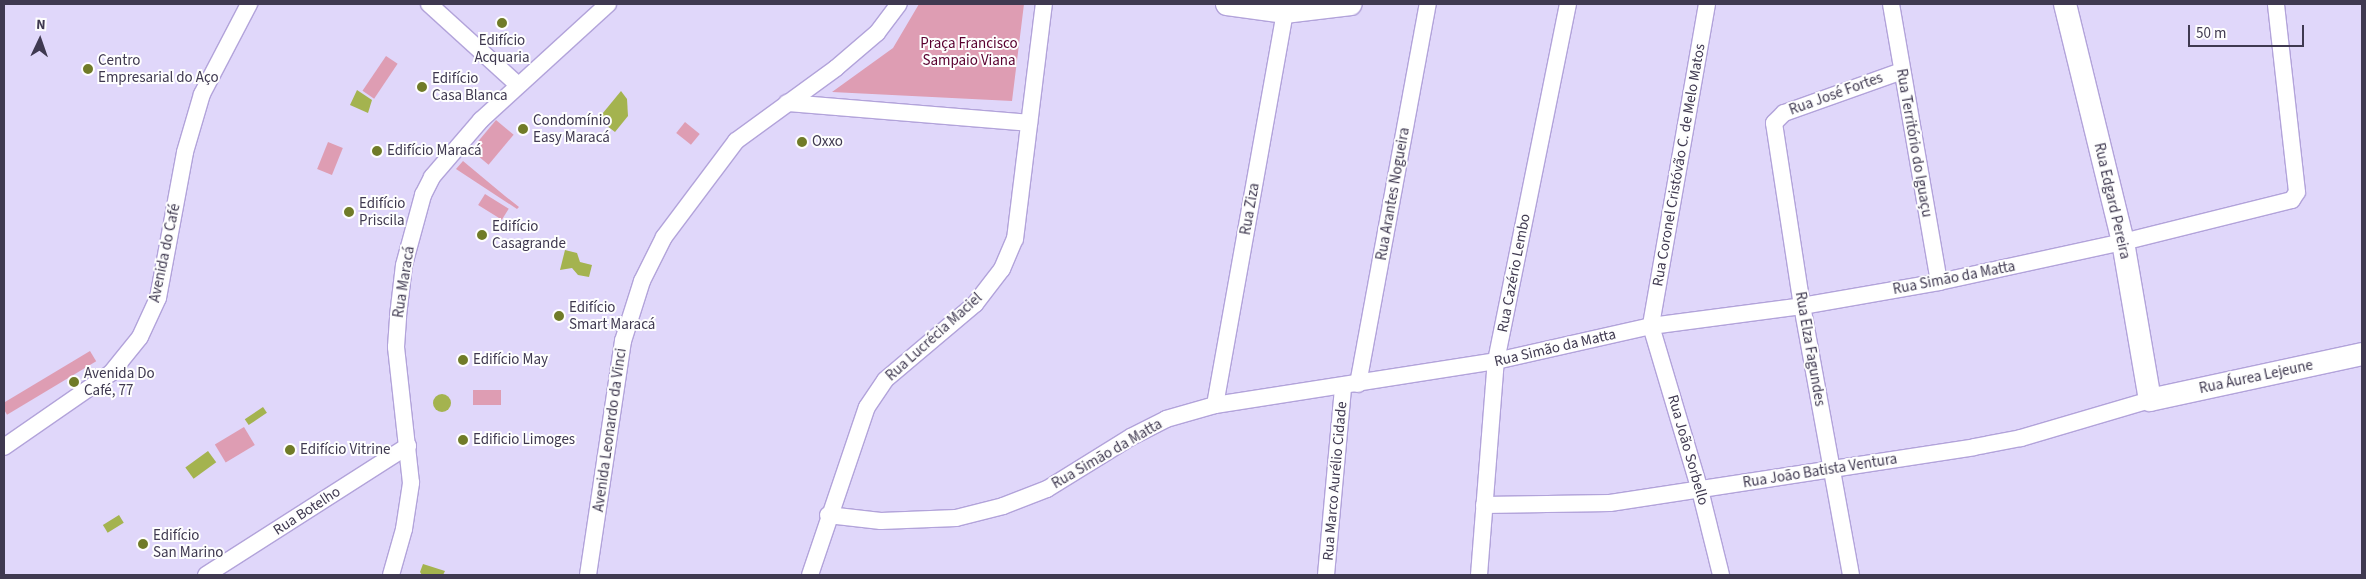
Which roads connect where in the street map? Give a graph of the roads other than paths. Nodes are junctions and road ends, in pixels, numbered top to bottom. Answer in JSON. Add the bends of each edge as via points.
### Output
{"nodes":[{"id":1,"x":249,"y":4,"type":"edge"},
{"id":2,"x":429,"y":4,"type":"edge"},
{"id":3,"x":608,"y":4,"type":"edge"},
{"id":4,"x":899,"y":4,"type":"edge"},
{"id":5,"x":1044,"y":4,"type":"edge"},
{"id":6,"x":1227,"y":4,"type":"edge"},
{"id":7,"x":1351,"y":4,"type":"edge"},
{"id":8,"x":1428,"y":4,"type":"edge"},
{"id":9,"x":1568,"y":4,"type":"edge"},
{"id":10,"x":1707,"y":4,"type":"edge"},
{"id":11,"x":1891,"y":4,"type":"edge"},
{"id":12,"x":2064,"y":4,"type":"edge"},
{"id":13,"x":2276,"y":4,"type":"edge"},
{"id":14,"x":1285,"y":12,"type":"junction"},
{"id":15,"x":1902,"y":71,"type":"junction"},
{"id":16,"x":518,"y":85,"type":"junction"},
{"id":17,"x":788,"y":103,"type":"junction"},
{"id":18,"x":1029,"y":123,"type":"junction"},
{"id":19,"x":1774,"y":123,"type":"joint"},
{"id":20,"x":2124,"y":242,"type":"junction"},
{"id":21,"x":1939,"y":282,"type":"junction"},
{"id":22,"x":1802,"y":306,"type":"junction"},
{"id":23,"x":1652,"y":326,"type":"junction"},
{"id":24,"x":2362,"y":354,"type":"edge"},
{"id":25,"x":1496,"y":362,"type":"junction"},
{"id":26,"x":1351,"y":385,"type":"junction"},
{"id":27,"x":2150,"y":400,"type":"junction"},
{"id":28,"x":1216,"y":405,"type":"junction"},
{"id":29,"x":408,"y":446,"type":"junction"},
{"id":30,"x":4,"y":447,"type":"edge"},
{"id":31,"x":1831,"y":468,"type":"junction"},
{"id":32,"x":1700,"y":490,"type":"junction"},
{"id":33,"x":1484,"y":505,"type":"junction"},
{"id":34,"x":828,"y":515,"type":"junction"},
{"id":35,"x":206,"y":575,"type":"edge"},
{"id":36,"x":391,"y":575,"type":"edge"},
{"id":37,"x":588,"y":575,"type":"edge"},
{"id":38,"x":810,"y":575,"type":"edge"},
{"id":39,"x":1326,"y":575,"type":"edge"},
{"id":40,"x":1479,"y":575,"type":"edge"},
{"id":41,"x":1720,"y":575,"type":"edge"},
{"id":42,"x":1851,"y":575,"type":"edge"}],
"edges":[{"from":1,"to":30,"type":"street","name":"Avenida do Café","via":[[202,94],[184,152],[158,298],[140,337],[111,373]]},
{"from":2,"to":16,"type":"street"},
{"from":3,"to":16,"type":"street","name":"Rua Maracá"},
{"from":4,"to":17,"type":"street","name":"Avenida Leonardo da Vinci","via":[[877,33]]},
{"from":5,"to":18,"type":"street","name":"Rua Lucrécia Maciel"},
{"from":6,"to":14,"type":"street"},
{"from":7,"to":14,"type":"street"},
{"from":8,"to":26,"type":"street","name":"Rua Arantes Nogueira"},
{"from":9,"to":25,"type":"street","name":"Rua Cazério Lembo"},
{"from":10,"to":23,"type":"street","name":"Rua Coronel Cristóvão C. de Melo Matos"},
{"from":11,"to":15,"type":"street","name":"Rua Território do Iguaçu"},
{"from":12,"to":20,"type":"street","name":"Rua Edgard Pereira"},
{"from":13,"to":20,"type":"street","name":"Rua Simão da Matta","via":[[2296,196],[2292,200]]},
{"from":14,"to":28,"type":"street","name":"Rua Ziza"},
{"from":15,"to":19,"type":"street","name":"Rua José Fortes","via":[[1784,113]]},
{"from":15,"to":21,"type":"street","name":"Rua Território do Iguaçu"},
{"from":16,"to":29,"type":"street","name":"Rua Maracá","via":[[481,120],[432,178],[417,214],[404,265],[396,347]]},
{"from":17,"to":18,"type":"street"},
{"from":17,"to":37,"type":"street","name":"Avenida Leonardo da Vinci","via":[[736,141],[712,170],[664,237],[642,281],[622,341]]},
{"from":18,"to":34,"type":"street","name":"Rua Lucrécia Maciel","via":[[1022,205],[1015,239],[1002,268],[975,304],[885,380],[867,407]]},
{"from":19,"to":22,"type":"street","name":"Rua Elza Fagundes"},
{"from":20,"to":21,"type":"street","name":"Rua Simão da Matta"},
{"from":20,"to":27,"type":"street","name":"Rua Edgard Pereira"},
{"from":21,"to":22,"type":"street","name":"Rua Simão da Matta"},
{"from":22,"to":23,"type":"street","name":"Rua Simão da Matta"},
{"from":22,"to":31,"type":"street","name":"Rua Elza Fagundes"},
{"from":23,"to":25,"type":"street","name":"Rua Simão da Matta"},
{"from":23,"to":32,"type":"street","name":"Rua João Sorbello"},
{"from":24,"to":27,"type":"street","name":"Rua Áurea Lejeune"},
{"from":25,"to":26,"type":"street","name":"Rua Simão da Matta"},
{"from":25,"to":33,"type":"street","name":"Rua Cazério Lembo"},
{"from":26,"to":28,"type":"street","name":"Rua Simão da Matta"},
{"from":26,"to":39,"type":"street","name":"Rua Marco Aurélio Cidade"},
{"from":27,"to":31,"type":"street","name":"Rua João Batista Ventura","via":[[2012,440]]},
{"from":28,"to":34,"type":"street","name":"Rua Simão da Matta","via":[[1158,424],[1047,489],[1003,506],[956,518],[927,520],[881,521]]},
{"from":29,"to":35,"type":"street","name":"Rua Botelho"},
{"from":29,"to":36,"type":"street","name":"Rua Maracá","via":[[411,483],[404,529]]},
{"from":31,"to":32,"type":"street","name":"Rua João Batista Ventura"},
{"from":31,"to":42,"type":"street","name":"Rua Elza Fagundes"},
{"from":32,"to":33,"type":"street","name":"Rua João Batista Ventura","via":[[1582,506]]},
{"from":32,"to":41,"type":"street","name":"Rua João Sorbello"},
{"from":33,"to":40,"type":"street","name":"Rua Cazério Lembo"},
{"from":34,"to":38,"type":"street","name":"Rua Lucrécia Maciel"}]}
